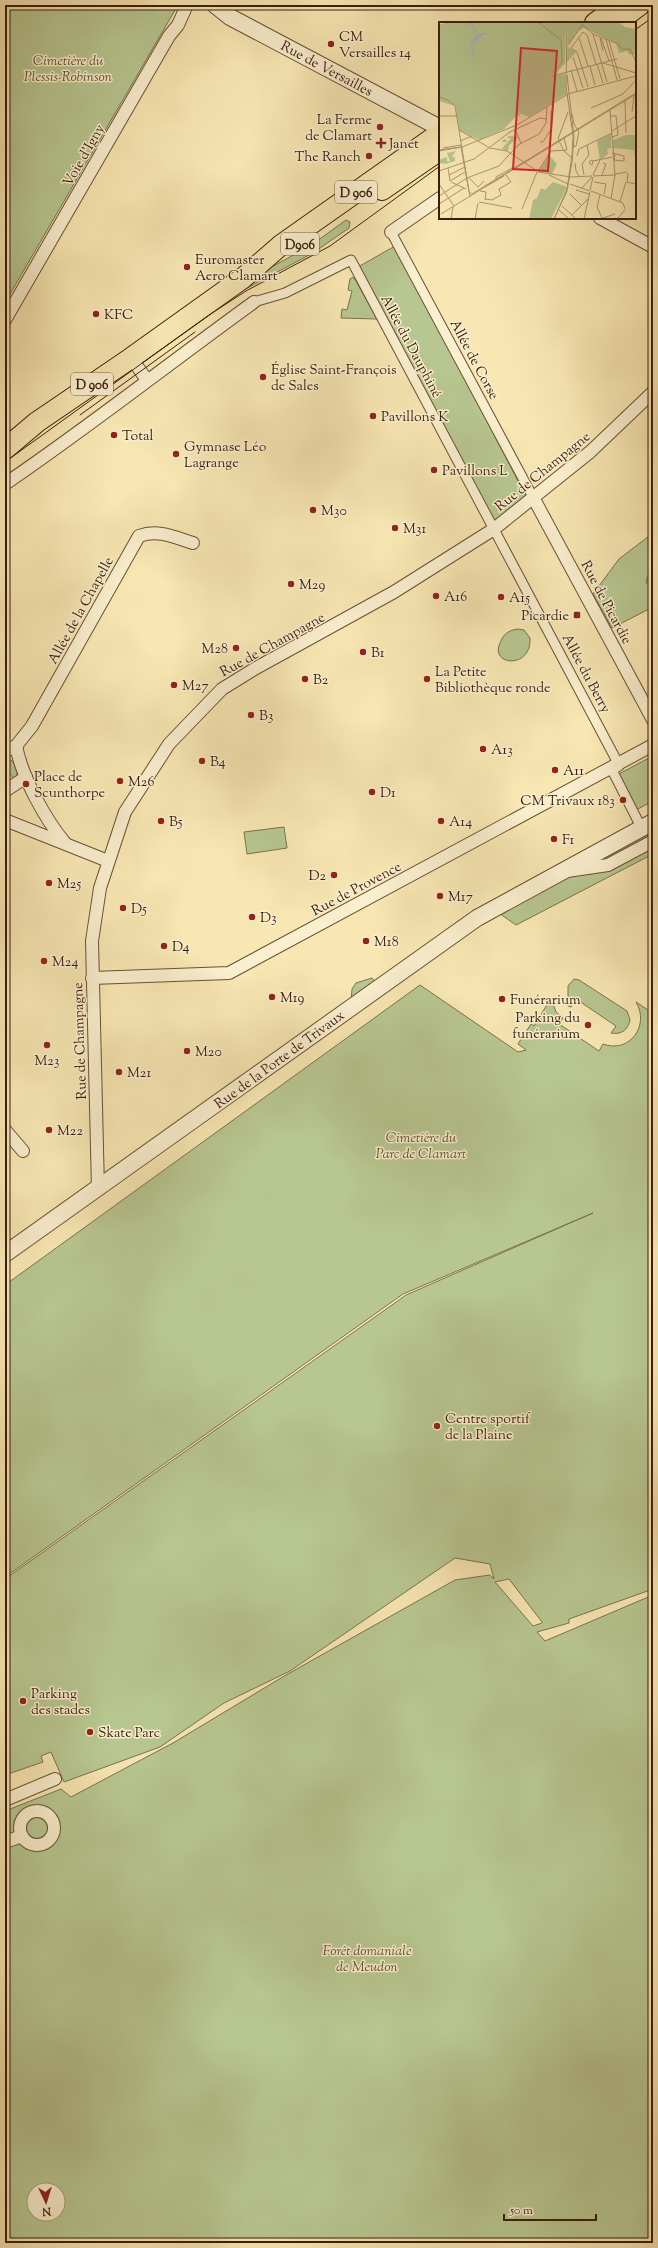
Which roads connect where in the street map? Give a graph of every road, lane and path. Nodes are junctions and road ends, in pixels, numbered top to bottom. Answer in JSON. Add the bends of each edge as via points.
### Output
{"nodes":[{"id":1,"x":187,"y":5,"type":"edge"},
{"id":2,"x":215,"y":5,"type":"edge"},
{"id":3,"x":620,"y":5,"type":"edge"},
{"id":4,"x":640,"y":5,"type":"edge"},
{"id":5,"x":597,"y":22,"type":"edge"},
{"id":6,"x":617,"y":22,"type":"edge"},
{"id":7,"x":439,"y":127,"type":"edge"},
{"id":8,"x":439,"y":133,"type":"edge"},
{"id":9,"x":439,"y":151,"type":"edge"},
{"id":10,"x":439,"y":199,"type":"edge"},
{"id":11,"x":602,"y":219,"type":"edge"},
{"id":12,"x":391,"y":232,"type":"joint"},
{"id":13,"x":653,"y":247,"type":"edge"},
{"id":14,"x":243,"y":278,"type":"junction"},
{"id":15,"x":254,"y":302,"type":"joint"},
{"id":16,"x":5,"y":320,"type":"edge"},
{"id":17,"x":131,"y":358,"type":"junction"},
{"id":18,"x":147,"y":380,"type":"junction"},
{"id":19,"x":653,"y":392,"type":"edge"},
{"id":20,"x":5,"y":449,"type":"edge"},
{"id":21,"x":5,"y":484,"type":"edge"},
{"id":22,"x":534,"y":499,"type":"junction"},
{"id":23,"x":494,"y":529,"type":"junction"},
{"id":24,"x":193,"y":543,"type":"dead end"},
{"id":25,"x":653,"y":720,"type":"edge"},
{"id":26,"x":653,"y":745,"type":"edge"},
{"id":27,"x":16,"y":746,"type":"junction"},
{"id":28,"x":5,"y":751,"type":"edge"},
{"id":29,"x":618,"y":763,"type":"junction"},
{"id":30,"x":26,"y":777,"type":"junction"},
{"id":31,"x":5,"y":791,"type":"edge"},
{"id":32,"x":5,"y":820,"type":"edge"},
{"id":33,"x":647,"y":825,"type":"edge"},
{"id":34,"x":653,"y":842,"type":"edge"},
{"id":35,"x":65,"y":843,"type":"junction"},
{"id":36,"x":108,"y":861,"type":"junction"},
{"id":37,"x":558,"y":873,"type":"junction"},
{"id":38,"x":92,"y":978,"type":"junction"},
{"id":39,"x":5,"y":1130,"type":"edge"},
{"id":40,"x":23,"y":1151,"type":"dead end"},
{"id":41,"x":98,"y":1189,"type":"junction"},
{"id":42,"x":5,"y":1254,"type":"edge"},
{"id":43,"x":55,"y":1779,"type":"dead end"},
{"id":44,"x":5,"y":1800,"type":"edge"},
{"id":45,"x":22,"y":1836,"type":"dead end"},
{"id":46,"x":5,"y":1842,"type":"edge"}],
"edges":[{"from":1,"to":16,"type":"street","name":"Voie d'Igny","via":[[178,25],[162,48]]},
{"from":2,"to":7,"type":"street","name":"Rue de Versailles","via":[[230,16]]},
{"from":3,"to":5,"type":"main road"},
{"from":4,"to":6,"type":"main road"},
{"from":8,"to":14,"type":"main road","number":"D 906","via":[[281,245]]},
{"from":9,"to":14,"type":"main road","number":"D906","via":[[280,257]]},
{"from":10,"to":12,"type":"street"},
{"from":11,"to":13,"type":"street"},
{"from":12,"to":22,"type":"street","name":"Allée de Corse"},
{"from":14,"to":17,"type":"main road","number":"D 906"},
{"from":15,"to":18,"type":"street"},
{"from":15,"to":23,"type":"street","name":"Allée du Dauphiné","via":[[285,293],[350,260]]},
{"from":17,"to":18,"type":"street"},
{"from":17,"to":20,"type":"main road","number":"D 906","via":[[37,422]]},
{"from":18,"to":21,"type":"street","via":[[71,439]]},
{"from":19,"to":22,"type":"street","name":"Rue de Champagne","via":[[590,452]]},
{"from":22,"to":23,"type":"street","name":"Rue de Champagne"},
{"from":22,"to":25,"type":"street","name":"Rue de Picardie"},
{"from":23,"to":29,"type":"street","name":"Allée du Berry"},
{"from":23,"to":36,"type":"street","name":"Rue de Champagne","via":[[394,592],[222,689],[169,744],[125,812]]},
{"from":24,"to":27,"type":"street","name":"Allée de la Chapelle","via":[[163,533],[150,532],[139,536],[32,726]]},
{"from":26,"to":29,"type":"street","name":"Rue de Provence"},
{"from":27,"to":28,"type":"street"},
{"from":27,"to":30,"type":"street","via":[[18,759]]},
{"from":29,"to":33,"type":"street","via":[[619,766],[612,770]]},
{"from":29,"to":38,"type":"street","name":"Rue de Provence","via":[[229,973]]},
{"from":30,"to":31,"type":"street"},
{"from":30,"to":35,"type":"street","via":[[56,832]]},
{"from":32,"to":35,"type":"street"},
{"from":33,"to":37,"type":"street","name":"Rue de la Porte de Trivaux"},
{"from":34,"to":37,"type":"street","name":"Rue de la Porte de Trivaux","via":[[608,865]]},
{"from":35,"to":36,"type":"street"},
{"from":36,"to":38,"type":"street","name":"Rue de Champagne","via":[[100,888],[92,941]]},
{"from":37,"to":41,"type":"street","name":"Rue de la Porte de Trivaux","via":[[477,918]]},
{"from":38,"to":41,"type":"street","name":"Rue de Champagne"},
{"from":39,"to":40,"type":"street"},
{"from":41,"to":42,"type":"street","name":"Rue de la Porte de Trivaux"},
{"from":43,"to":44,"type":"street"},
{"from":45,"to":46,"type":"street"}]}
